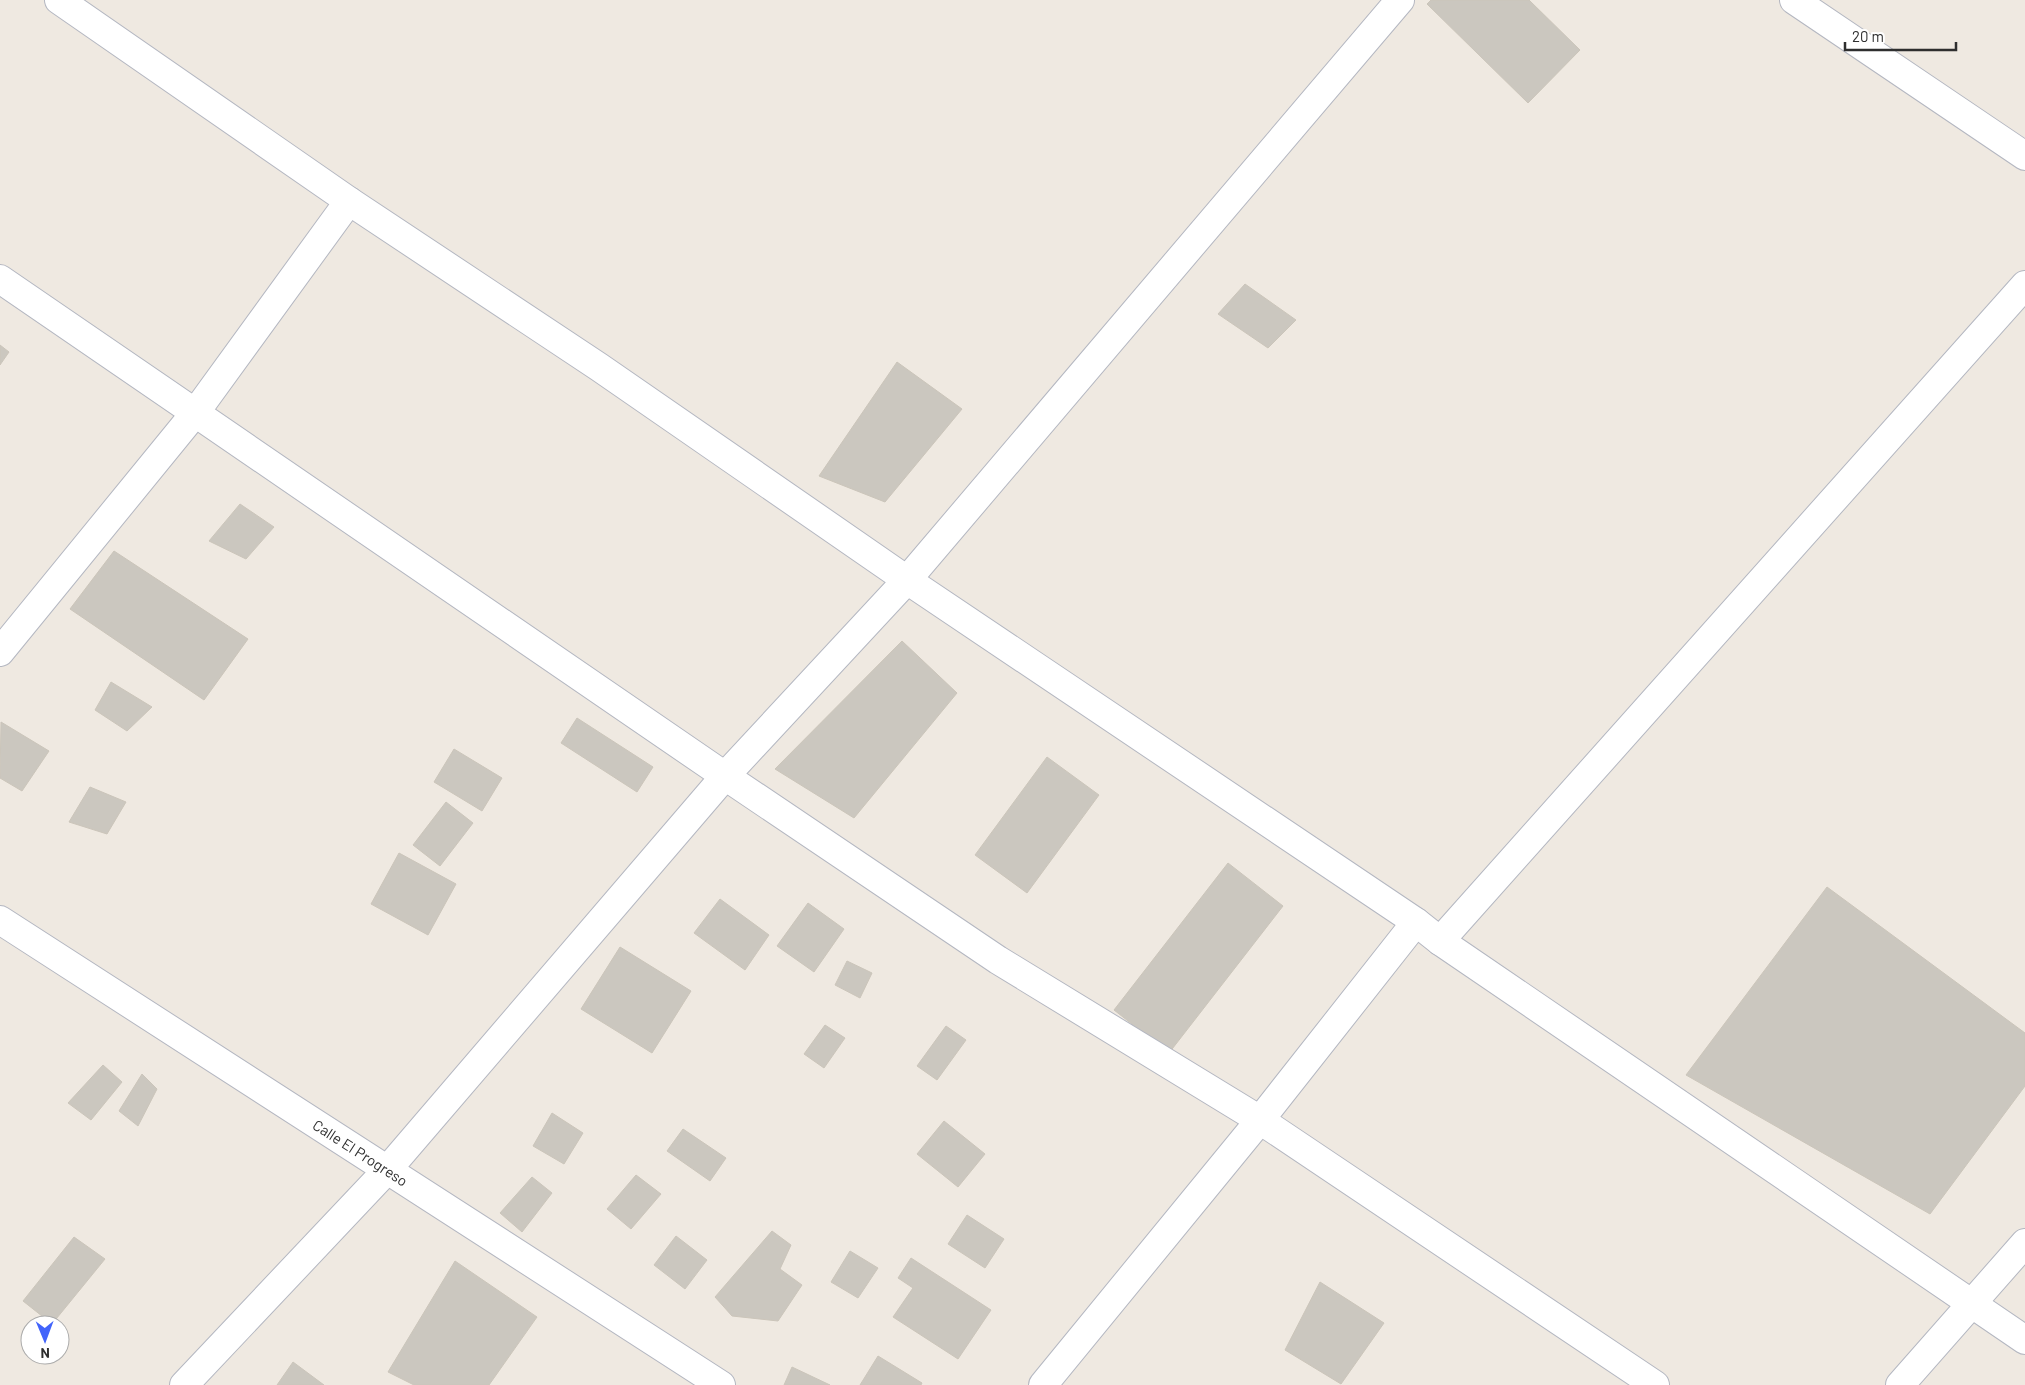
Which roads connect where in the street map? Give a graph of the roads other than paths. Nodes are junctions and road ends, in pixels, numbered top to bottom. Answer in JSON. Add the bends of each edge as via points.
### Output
{"nodes":[{"id":1,"x":59,"y":0,"type":"edge"},
{"id":2,"x":1400,"y":0,"type":"edge"},
{"id":3,"x":1794,"y":0,"type":"edge"},
{"id":4,"x":2025,"y":156,"type":"edge"},
{"id":5,"x":349,"y":201,"type":"junction"},
{"id":6,"x":0,"y":279,"type":"edge"},
{"id":7,"x":2025,"y":285,"type":"edge"},
{"id":8,"x":194,"y":413,"type":"junction"},
{"id":9,"x":907,"y":580,"type":"junction"},
{"id":10,"x":0,"y":652,"type":"edge"},
{"id":11,"x":725,"y":776,"type":"junction"},
{"id":12,"x":0,"y":920,"type":"edge"},
{"id":13,"x":1416,"y":922,"type":"junction"},
{"id":14,"x":1440,"y":941,"type":"junction"},
{"id":15,"x":1260,"y":1120,"type":"junction"},
{"id":16,"x":388,"y":1169,"type":"junction"},
{"id":17,"x":2025,"y":1243,"type":"edge"},
{"id":18,"x":1972,"y":1304,"type":"junction"},
{"id":19,"x":2025,"y":1340,"type":"edge"},
{"id":20,"x":184,"y":1385,"type":"edge"},
{"id":21,"x":721,"y":1385,"type":"edge"},
{"id":22,"x":1043,"y":1385,"type":"edge"},
{"id":23,"x":1654,"y":1385,"type":"edge"},
{"id":24,"x":1900,"y":1385,"type":"edge"}],
"edges":[{"from":1,"to":5,"type":"street"},
{"from":2,"to":9,"type":"street"},
{"from":3,"to":4,"type":"street"},
{"from":5,"to":8,"type":"street"},
{"from":5,"to":9,"type":"street"},
{"from":6,"to":8,"type":"street"},
{"from":7,"to":14,"type":"street"},
{"from":8,"to":10,"type":"street"},
{"from":8,"to":11,"type":"street"},
{"from":9,"to":11,"type":"street"},
{"from":9,"to":13,"type":"street"},
{"from":11,"to":15,"type":"street","via":[[998,960]]},
{"from":11,"to":16,"type":"street"},
{"from":12,"to":16,"type":"street","name":"Calle El Progreso"},
{"from":13,"to":14,"type":"street"},
{"from":13,"to":15,"type":"street"},
{"from":14,"to":18,"type":"street"},
{"from":15,"to":22,"type":"street"},
{"from":15,"to":23,"type":"street"},
{"from":16,"to":20,"type":"street"},
{"from":16,"to":21,"type":"street","name":"Calle El Progreso"},
{"from":17,"to":18,"type":"street"},
{"from":18,"to":19,"type":"street"},
{"from":18,"to":24,"type":"street"}]}
